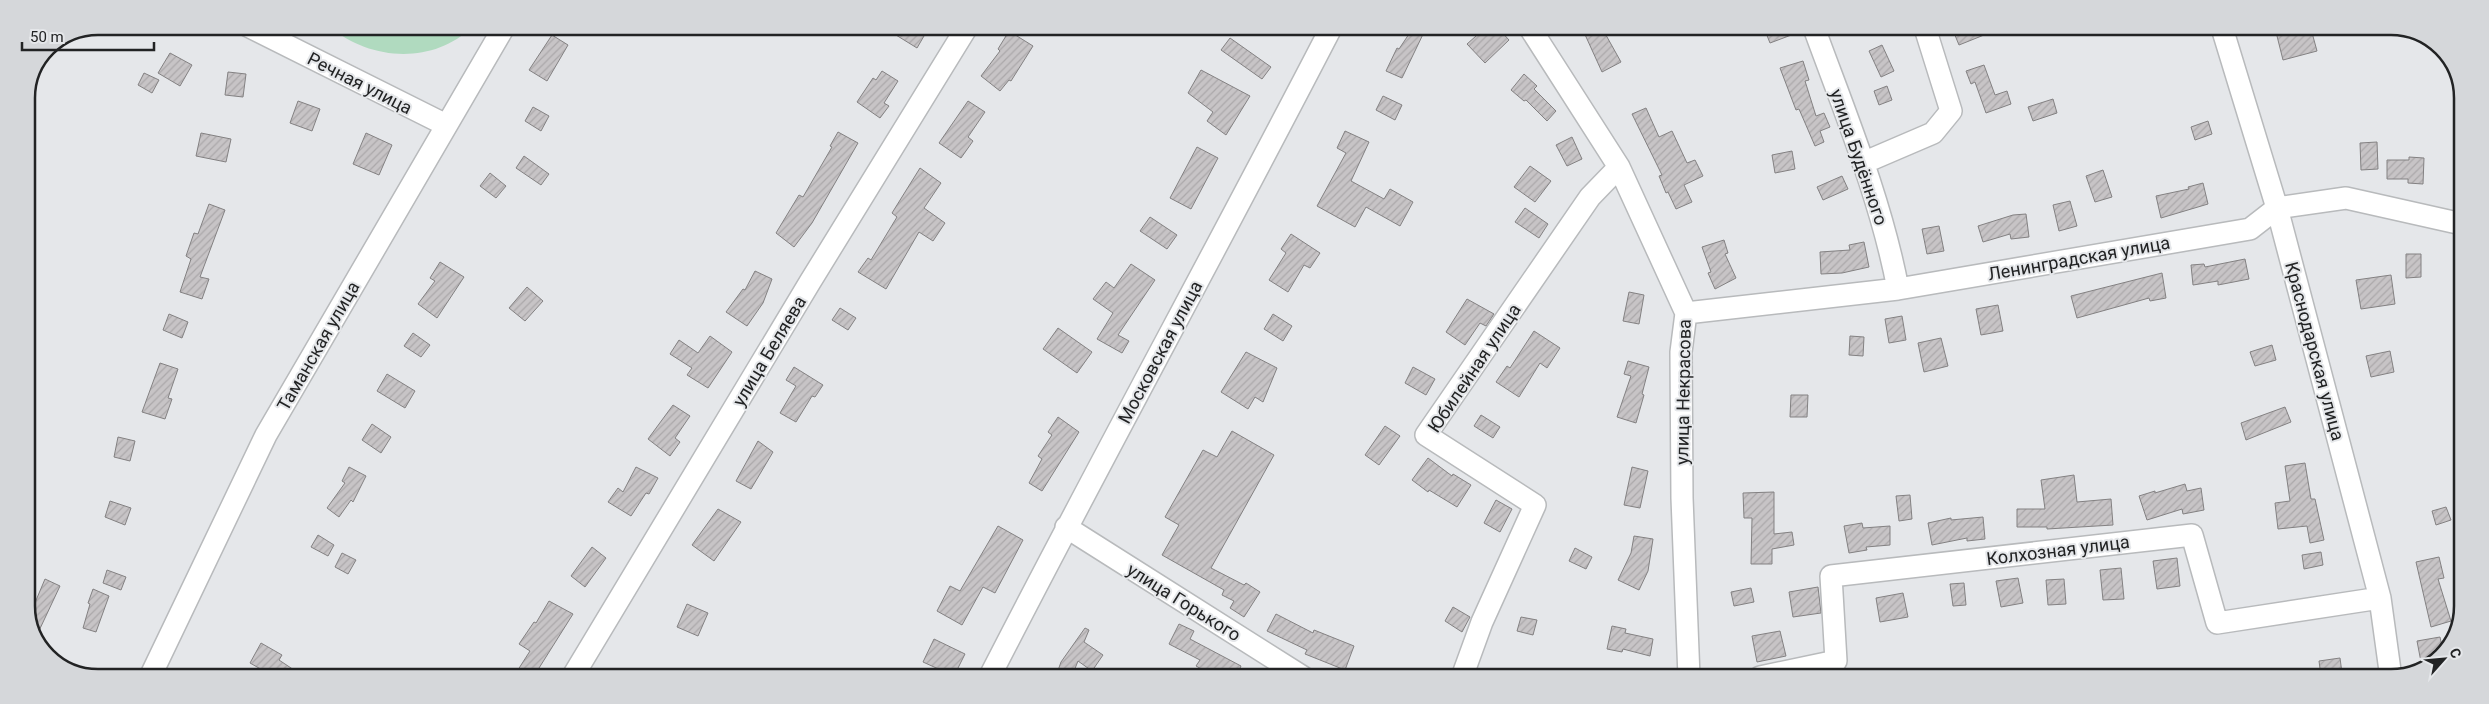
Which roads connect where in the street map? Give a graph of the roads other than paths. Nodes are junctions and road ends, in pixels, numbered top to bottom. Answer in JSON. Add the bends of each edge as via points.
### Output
{"nodes":[{"id":1,"x":266,"y":35,"type":"edge"},
{"id":2,"x":499,"y":35,"type":"edge"},
{"id":3,"x":962,"y":35,"type":"edge"},
{"id":4,"x":1327,"y":35,"type":"edge"},
{"id":5,"x":1534,"y":35,"type":"edge"},
{"id":6,"x":1817,"y":35,"type":"edge"},
{"id":7,"x":1927,"y":35,"type":"edge"},
{"id":8,"x":2224,"y":35,"type":"edge"},
{"id":9,"x":446,"y":125,"type":"junction"},
{"id":10,"x":1863,"y":163,"type":"junction"},
{"id":11,"x":1619,"y":168,"type":"junction"},
{"id":12,"x":2276,"y":208,"type":"junction"},
{"id":13,"x":2454,"y":222,"type":"edge"},
{"id":14,"x":1898,"y":288,"type":"junction"},
{"id":15,"x":1686,"y":313,"type":"junction"},
{"id":16,"x":1066,"y":527,"type":"junction"},
{"id":17,"x":2380,"y":598,"type":"junction"},
{"id":18,"x":154,"y":669,"type":"edge"},
{"id":19,"x":577,"y":669,"type":"edge"},
{"id":20,"x":994,"y":669,"type":"edge"},
{"id":21,"x":1290,"y":669,"type":"edge"},
{"id":22,"x":1465,"y":669,"type":"edge"},
{"id":23,"x":1688,"y":669,"type":"edge"},
{"id":24,"x":1801,"y":669,"type":"edge"},
{"id":25,"x":2390,"y":669,"type":"edge"}],
"edges":[{"from":1,"to":9,"type":"street","name":"Речная улица"},
{"from":2,"to":9,"type":"street","name":"Таманская улица"},
{"from":3,"to":19,"type":"street","name":"улица Беляева"},
{"from":4,"to":16,"type":"street","name":"Московская улица"},
{"from":5,"to":11,"type":"street","name":"улица Некрасова"},
{"from":6,"to":10,"type":"street","name":"улица Будённого"},
{"from":7,"to":10,"type":"street","via":[[1950,111],[1933,133]]},
{"from":8,"to":12,"type":"street","name":"Краснодарская улица"},
{"from":9,"to":18,"type":"street","name":"Таманская улица","via":[[266,435]]},
{"from":10,"to":14,"type":"street","name":"улица Будённого","via":[[1892,255]]},
{"from":11,"to":15,"type":"street","name":"улица Некрасова"},
{"from":11,"to":22,"type":"street","name":"Юбилейная улица","via":[[1590,197],[1426,435],[1535,505],[1482,622]]},
{"from":12,"to":13,"type":"street","via":[[2346,198]]},
{"from":12,"to":14,"type":"street","name":"Ленинградская улица","via":[[2250,229]]},
{"from":12,"to":17,"type":"street","name":"Краснодарская улица"},
{"from":14,"to":15,"type":"street","name":"Ленинградская улица"},
{"from":15,"to":23,"type":"street","name":"улица Некрасова","via":[[1681,352]]},
{"from":16,"to":20,"type":"street","name":"Московская улица"},
{"from":16,"to":21,"type":"street","name":"улица Горького"},
{"from":17,"to":24,"type":"street","name":"Колхозная улица","via":[[2217,623],[2192,535],[1831,576],[1836,662]]},
{"from":17,"to":25,"type":"street","name":"Краснодарская улица"}]}
